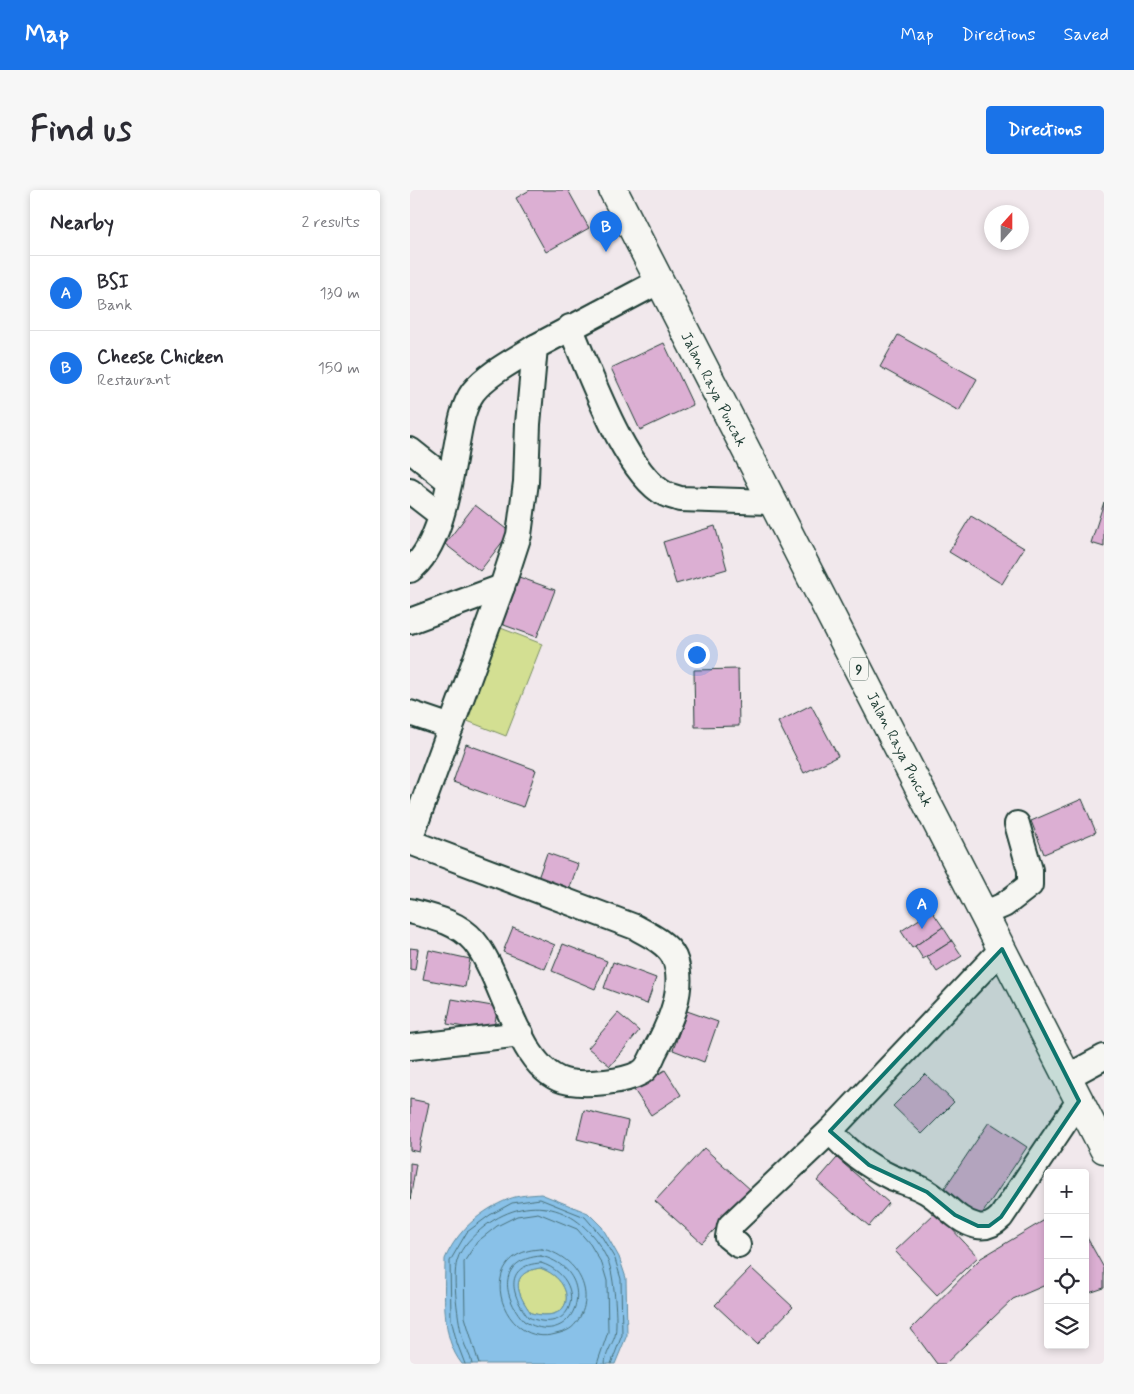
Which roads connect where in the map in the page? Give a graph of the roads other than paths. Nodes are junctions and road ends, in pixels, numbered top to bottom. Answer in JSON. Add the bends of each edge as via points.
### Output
{"nodes":[{"id":1,"x":613,"y":190,"type":"edge"},
{"id":2,"x":658,"y":282,"type":"junction"},
{"id":3,"x":570,"y":327,"type":"junction"},
{"id":4,"x":535,"y":347,"type":"junction"},
{"id":5,"x":410,"y":450,"type":"edge"},
{"id":6,"x":449,"y":481,"type":"junction"},
{"id":7,"x":410,"y":491,"type":"edge"},
{"id":8,"x":772,"y":502,"type":"junction"},
{"id":9,"x":441,"y":515,"type":"junction"},
{"id":10,"x":410,"y":570,"type":"edge"},
{"id":11,"x":502,"y":587,"type":"junction"},
{"id":12,"x":410,"y":621,"type":"edge"},
{"id":13,"x":410,"y":713,"type":"edge"},
{"id":14,"x":451,"y":727,"type":"junction"},
{"id":15,"x":1017,"y":824,"type":"dead end"},
{"id":16,"x":410,"y":841,"type":"edge"},
{"id":17,"x":410,"y":911,"type":"edge"},
{"id":18,"x":984,"y":914,"type":"junction"},
{"id":19,"x":1002,"y":949,"type":"junction"},
{"id":20,"x":521,"y":1034,"type":"junction"},
{"id":21,"x":410,"y":1047,"type":"edge"},
{"id":22,"x":1104,"y":1058,"type":"edge"},
{"id":23,"x":1072,"y":1089,"type":"junction"},
{"id":24,"x":830,"y":1131,"type":"junction"},
{"id":25,"x":1104,"y":1149,"type":"edge"},
{"id":26,"x":738,"y":1246,"type":"dead end"}],
"edges":[{"from":1,"to":2,"type":"highway","name":"Jalan Raya Puncak","number":"9"},
{"from":2,"to":3,"type":"street"},
{"from":2,"to":8,"type":"highway","name":"Jalan Raya Puncak","number":"9"},
{"from":3,"to":4,"type":"street"},
{"from":3,"to":8,"type":"street","via":[[614,428],[638,467],[656,487],[680,499]]},
{"from":4,"to":6,"type":"street","via":[[473,393],[460,427]]},
{"from":4,"to":11,"type":"street","via":[[522,518]]},
{"from":5,"to":6,"type":"street"},
{"from":6,"to":9,"type":"street"},
{"from":7,"to":9,"type":"street"},
{"from":8,"to":18,"type":"highway","name":"Jalan Raya Puncak","number":"9"},
{"from":9,"to":10,"type":"street","via":[[427,551]]},
{"from":11,"to":12,"type":"street"},
{"from":11,"to":14,"type":"street"},
{"from":13,"to":14,"type":"street"},
{"from":14,"to":16,"type":"street"},
{"from":15,"to":18,"type":"street","via":[[1030,870],[1030,885],[1004,905]]},
{"from":16,"to":20,"type":"street","via":[[635,927],[658,940],[673,956],[677,986],[674,1006],[658,1045],[642,1072],[600,1082],[558,1079],[534,1057]]},
{"from":17,"to":20,"type":"street","via":[[455,926],[474,941]]},
{"from":18,"to":19,"type":"highway","name":"Jalan Raya Puncak","number":"9"},
{"from":19,"to":23,"type":"highway","name":"Jalan Raya Puncak","number":"9"},
{"from":19,"to":24,"type":"street"},
{"from":20,"to":21,"type":"street"},
{"from":22,"to":23,"type":"street"},
{"from":23,"to":24,"type":"street","via":[[1001,1217],[984,1227],[955,1215],[927,1192],[869,1165]]},
{"from":23,"to":25,"type":"highway","name":"Jalan Raya Puncak","number":"9"},
{"from":24,"to":26,"type":"street","via":[[730,1226],[728,1237]]}]}
